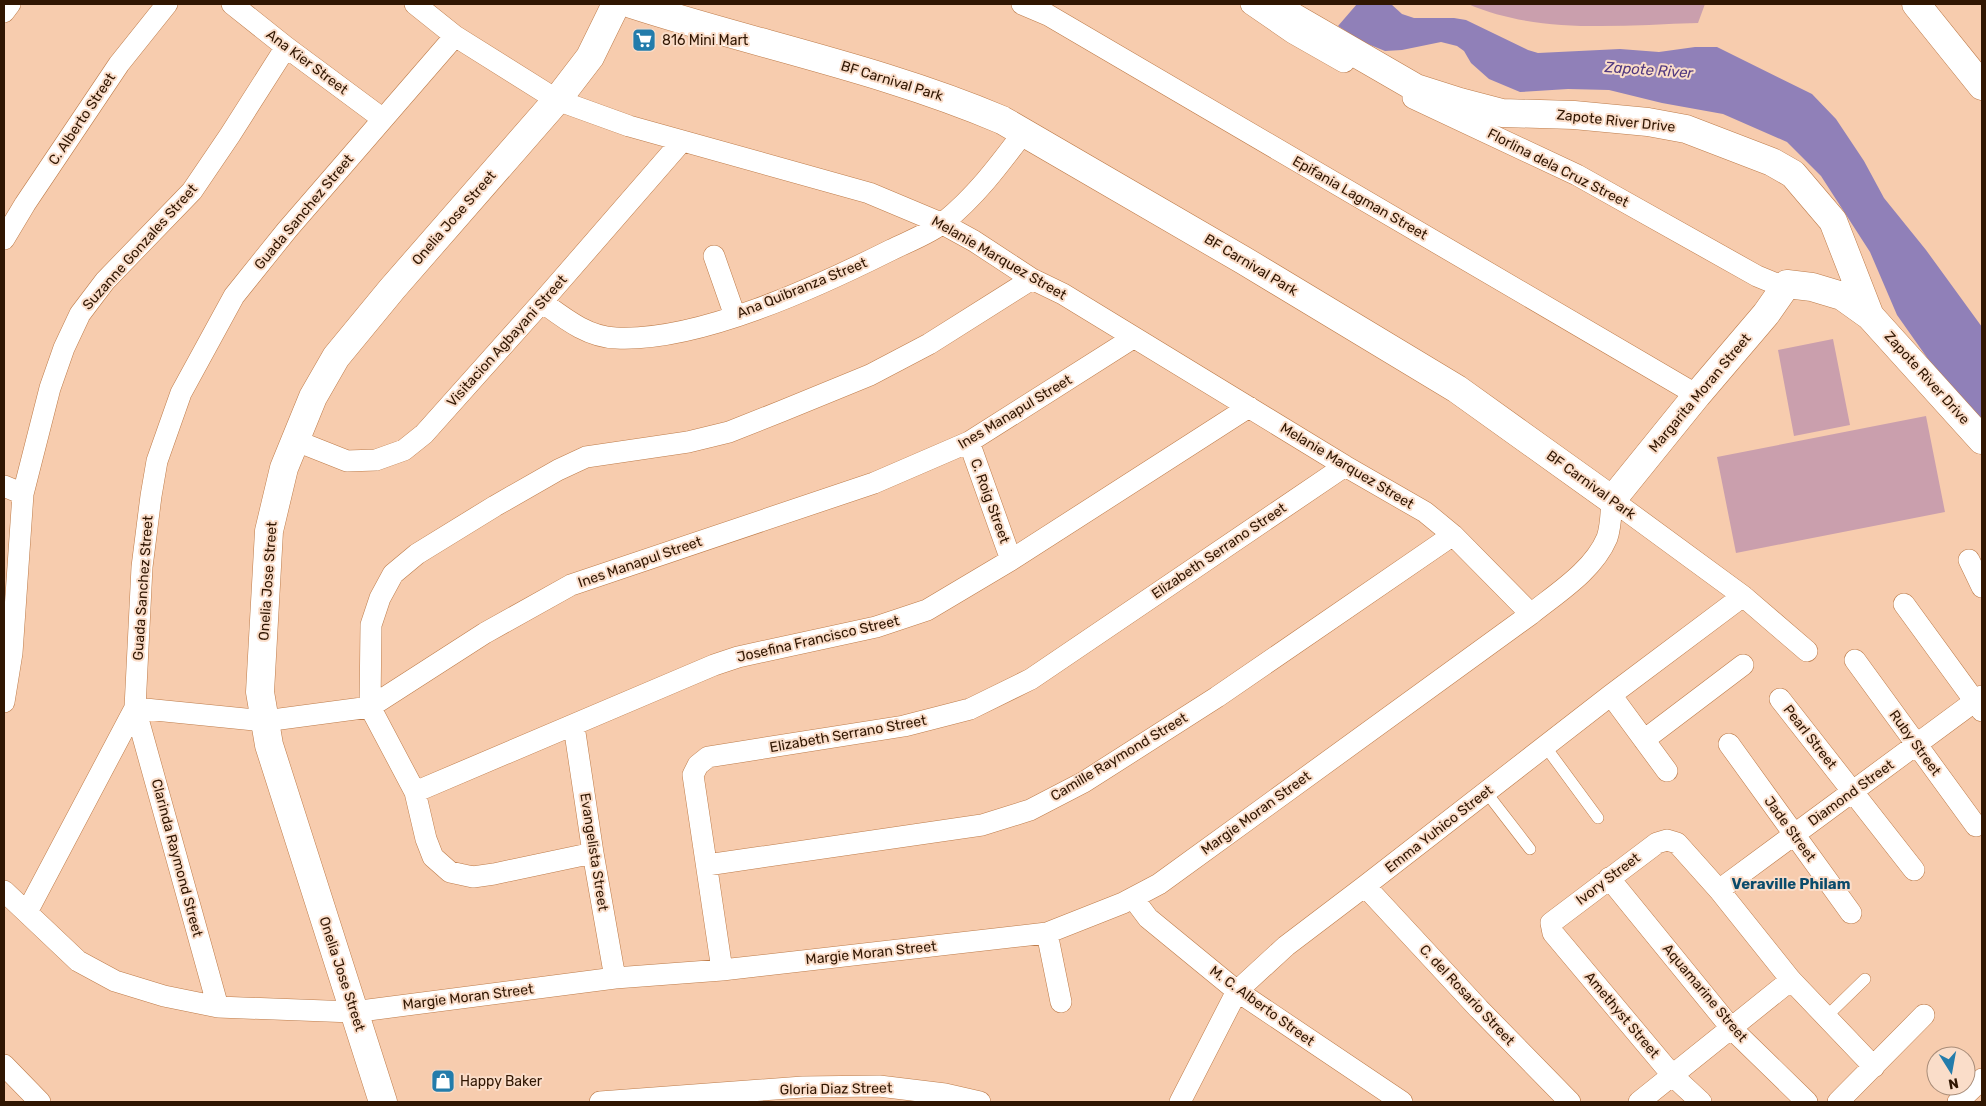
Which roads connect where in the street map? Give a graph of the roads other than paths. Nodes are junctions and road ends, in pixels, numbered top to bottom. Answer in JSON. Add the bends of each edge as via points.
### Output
{"nodes":[{"id":1,"x":10,"y":4,"type":"edge"},
{"id":2,"x":167,"y":4,"type":"edge"},
{"id":3,"x":232,"y":4,"type":"edge"},
{"id":4,"x":415,"y":4,"type":"edge"},
{"id":5,"x":616,"y":4,"type":"edge"},
{"id":6,"x":631,"y":4,"type":"edge"},
{"id":7,"x":1022,"y":4,"type":"edge"},
{"id":8,"x":1251,"y":4,"type":"edge"},
{"id":9,"x":1275,"y":4,"type":"edge"},
{"id":10,"x":1916,"y":4,"type":"edge"},
{"id":11,"x":4,"y":12,"type":"edge"},
{"id":12,"x":455,"y":36,"type":"junction"},
{"id":13,"x":286,"y":46,"type":"junction"},
{"id":14,"x":1982,"y":86,"type":"edge"},
{"id":15,"x":557,"y":100,"type":"junction"},
{"id":16,"x":384,"y":119,"type":"junction"},
{"id":17,"x":1024,"y":132,"type":"junction"},
{"id":18,"x":682,"y":140,"type":"junction"},
{"id":19,"x":943,"y":224,"type":"junction"},
{"id":20,"x":4,"y":239,"type":"edge"},
{"id":21,"x":714,"y":256,"type":"dead end"},
{"id":22,"x":1032,"y":279,"type":"junction"},
{"id":23,"x":1786,"y":284,"type":"junction"},
{"id":24,"x":542,"y":302,"type":"junction"},
{"id":25,"x":735,"y":316,"type":"junction"},
{"id":26,"x":1870,"y":316,"type":"junction"},
{"id":27,"x":1133,"y":338,"type":"junction"},
{"id":28,"x":1697,"y":395,"type":"junction"},
{"id":29,"x":1249,"y":407,"type":"junction"},
{"id":30,"x":294,"y":440,"type":"junction"},
{"id":31,"x":1982,"y":440,"type":"edge"},
{"id":32,"x":968,"y":442,"type":"junction"},
{"id":33,"x":1344,"y":466,"type":"junction"},
{"id":34,"x":13,"y":490,"type":"edge"},
{"id":35,"x":1612,"y":500,"type":"junction"},
{"id":36,"x":1453,"y":535,"type":"junction"},
{"id":37,"x":1011,"y":560,"type":"junction"},
{"id":38,"x":1969,"y":560,"type":"dead end"},
{"id":39,"x":1982,"y":587,"type":"edge"},
{"id":40,"x":1744,"y":596,"type":"junction"},
{"id":41,"x":1904,"y":604,"type":"dead end"},
{"id":42,"x":9,"y":608,"type":"edge"},
{"id":43,"x":1531,"y":614,"type":"junction"},
{"id":44,"x":1807,"y":650,"type":"dead end"},
{"id":45,"x":1855,"y":660,"type":"dead end"},
{"id":46,"x":1743,"y":665,"type":"dead end"},
{"id":47,"x":1611,"y":695,"type":"junction"},
{"id":48,"x":1780,"y":699,"type":"dead end"},
{"id":49,"x":4,"y":702,"type":"edge"},
{"id":50,"x":1980,"y":703,"type":"edge"},
{"id":51,"x":136,"y":708,"type":"junction"},
{"id":52,"x":370,"y":708,"type":"junction"},
{"id":53,"x":265,"y":721,"type":"junction"},
{"id":54,"x":574,"y":726,"type":"junction"},
{"id":55,"x":1644,"y":740,"type":"junction"},
{"id":56,"x":1729,"y":744,"type":"dead end"},
{"id":57,"x":1917,"y":745,"type":"junction"},
{"id":58,"x":1545,"y":746,"type":"junction"},
{"id":59,"x":1667,"y":771,"type":"dead end"},
{"id":60,"x":414,"y":792,"type":"junction"},
{"id":61,"x":1486,"y":792,"type":"junction"},
{"id":62,"x":1853,"y":792,"type":"junction"},
{"id":63,"x":1598,"y":818,"type":"dead end"},
{"id":64,"x":1976,"y":826,"type":"dead end"},
{"id":65,"x":1794,"y":835,"type":"junction"},
{"id":66,"x":1530,"y":849,"type":"dead end"},
{"id":67,"x":593,"y":853,"type":"junction"},
{"id":68,"x":707,"y":866,"type":"junction"},
{"id":69,"x":1914,"y":870,"type":"dead end"},
{"id":70,"x":1609,"y":878,"type":"junction"},
{"id":71,"x":1365,"y":886,"type":"junction"},
{"id":72,"x":1719,"y":890,"type":"junction"},
{"id":73,"x":4,"y":891,"type":"edge"},
{"id":74,"x":1133,"y":898,"type":"junction"},
{"id":75,"x":27,"y":912,"type":"junction"},
{"id":76,"x":1851,"y":913,"type":"dead end"},
{"id":77,"x":1551,"y":923,"type":"joint"},
{"id":78,"x":1047,"y":933,"type":"junction"},
{"id":79,"x":722,"y":970,"type":"junction"},
{"id":80,"x":615,"y":978,"type":"junction"},
{"id":81,"x":1865,"y":978,"type":"dead end"},
{"id":82,"x":1791,"y":980,"type":"junction"},
{"id":83,"x":1237,"y":991,"type":"junction"},
{"id":84,"x":1061,"y":1002,"type":"dead end"},
{"id":85,"x":218,"y":1007,"type":"junction"},
{"id":86,"x":354,"y":1012,"type":"junction"},
{"id":87,"x":1924,"y":1015,"type":"dead end"},
{"id":88,"x":1826,"y":1017,"type":"junction"},
{"id":89,"x":1732,"y":1028,"type":"junction"},
{"id":90,"x":4,"y":1065,"type":"edge"},
{"id":91,"x":1874,"y":1067,"type":"junction"},
{"id":92,"x":1673,"y":1076,"type":"junction"},
{"id":93,"x":1982,"y":1079,"type":"edge"},
{"id":94,"x":40,"y":1102,"type":"edge"},
{"id":95,"x":383,"y":1102,"type":"edge"},
{"id":96,"x":600,"y":1102,"type":"edge"},
{"id":97,"x":980,"y":1102,"type":"edge"},
{"id":98,"x":1180,"y":1102,"type":"edge"},
{"id":99,"x":1402,"y":1102,"type":"edge"},
{"id":100,"x":1570,"y":1102,"type":"edge"},
{"id":101,"x":1639,"y":1102,"type":"edge"},
{"id":102,"x":1701,"y":1102,"type":"edge"},
{"id":103,"x":1807,"y":1102,"type":"edge"},
{"id":104,"x":1838,"y":1102,"type":"edge"},
{"id":105,"x":1958,"y":1102,"type":"edge"}],
"edges":[{"from":1,"to":11,"type":"street"},
{"from":2,"to":20,"type":"street","name":"C. Alberto Street","via":[[119,64]]},
{"from":3,"to":13,"type":"street","name":"Ana Kier Street"},
{"from":4,"to":12,"type":"street","name":"Melanie Marquez Street"},
{"from":5,"to":15,"type":"main road","name":"Onelia Jose Street","via":[[590,57]]},
{"from":6,"to":17,"type":"main road","name":"BF Carnival Park","via":[[961,102]]},
{"from":7,"to":28,"type":"street","name":"Epifania Lagman Street","via":[[1048,15]]},
{"from":8,"to":23,"type":"street","name":"Florlina dela Cruz Street","via":[[1293,33],[1381,83],[1577,175],[1757,276]]},
{"from":9,"to":26,"type":"main road","name":"Zapote River Drive","via":[[1416,88],[1460,102],[1502,113],[1574,115],[1686,129],[1772,162],[1793,174],[1833,222]]},
{"from":10,"to":14,"type":"main road"},
{"from":12,"to":15,"type":"street","name":"Melanie Marquez Street"},
{"from":12,"to":16,"type":"street","name":"Guada Sanchez Street"},
{"from":13,"to":16,"type":"street","name":"Ana Kier Street"},
{"from":13,"to":34,"type":"street","name":"Suzanne Gonzales Street","via":[[192,190],[105,281],[80,314],[64,348]]},
{"from":15,"to":18,"type":"street","name":"Melanie Marquez Street","via":[[622,124]]},
{"from":15,"to":30,"type":"main road","name":"Onelia Jose Street","via":[[336,357]]},
{"from":16,"to":51,"type":"street","name":"Guada Sanchez Street","via":[[234,296],[181,393],[157,461],[151,496],[142,567]]},
{"from":17,"to":19,"type":"street","name":"Ana Quibranza Street","via":[[987,182]]},
{"from":17,"to":35,"type":"main road","name":"BF Carnival Park","via":[[1456,389]]},
{"from":18,"to":19,"type":"street","name":"Melanie Marquez Street","via":[[869,193]]},
{"from":18,"to":24,"type":"street","name":"Visitacion Agbayani Street"},
{"from":19,"to":22,"type":"street","name":"Melanie Marquez Street"},
{"from":19,"to":25,"type":"street","name":"Ana Quibranza Street","via":[[850,270]]},
{"from":21,"to":25,"type":"street"},
{"from":22,"to":27,"type":"street","name":"Melanie Marquez Street","via":[[1063,294]]},
{"from":22,"to":52,"type":"street","via":[[929,344],[870,375],[729,432],[688,442],[586,457],[495,506],[418,554],[393,574],[371,625]]},
{"from":23,"to":26,"type":"main road","name":"Florlina dela Cruz Street","via":[[1812,287],[1842,296]]},
{"from":23,"to":28,"type":"main road","name":"Margarita Moran Street","via":[[1766,314]]},
{"from":24,"to":25,"type":"street","name":"Ana Quibranza Street","via":[[581,329],[614,338],[690,329]]},
{"from":24,"to":30,"type":"street","name":"Visitacion Agbayani Street","via":[[424,434],[404,450],[376,460],[347,462]]},
{"from":26,"to":31,"type":"main road","name":"Zapote River Drive"},
{"from":27,"to":29,"type":"street","name":"Melanie Marquez Street"},
{"from":27,"to":32,"type":"street","name":"Ines Manapul Street"},
{"from":28,"to":35,"type":"main road","name":"Margarita Moran Street"},
{"from":29,"to":33,"type":"street","name":"Melanie Marquez Street"},
{"from":29,"to":37,"type":"street","name":"Josefina Francisco Street"},
{"from":30,"to":53,"type":"main road","name":"Onelia Jose Street","via":[[269,531],[260,692]]},
{"from":32,"to":37,"type":"street","name":"C. Roig Street"},
{"from":32,"to":52,"type":"street","name":"Ines Manapul Street","via":[[874,483],[571,585],[485,633]]},
{"from":33,"to":36,"type":"street","name":"Melanie Marquez Street","via":[[1425,512]]},
{"from":33,"to":68,"type":"street","name":"Elizabeth Serrano Street","via":[[1031,679],[970,709],[904,726],[708,757],[698,764],[693,775]]},
{"from":34,"to":42,"type":"street","name":"Suzanne Gonzales Street"},
{"from":35,"to":40,"type":"street","name":"BF Carnival Park"},
{"from":35,"to":43,"type":"street","name":"Margie Moran Street","via":[[1608,535],[1601,549],[1581,574]]},
{"from":36,"to":43,"type":"street","name":"Melanie Marquez Street"},
{"from":36,"to":68,"type":"street","name":"Camille Raymond Street","via":[[1217,697],[1084,782],[1030,810],[982,825]]},
{"from":37,"to":54,"type":"street","name":"Josefina Francisco Street","via":[[927,610],[903,620],[738,657]]},
{"from":38,"to":39,"type":"street"},
{"from":40,"to":44,"type":"street","name":"BF Carnival Park"},
{"from":40,"to":47,"type":"street","name":"Emma Yuhico Street"},
{"from":41,"to":50,"type":"street"},
{"from":42,"to":49,"type":"street","name":"Suzanne Gonzales Street","via":[[12,653]]},
{"from":43,"to":74,"type":"street","name":"Margie Moran Street","via":[[1159,884]]},
{"from":45,"to":57,"type":"street","name":"Ruby Street"},
{"from":46,"to":55,"type":"street"},
{"from":47,"to":55,"type":"street"},
{"from":47,"to":58,"type":"street","name":"Emma Yuhico Street"},
{"from":48,"to":62,"type":"street","name":"Pearl Street"},
{"from":50,"to":57,"type":"street","name":"Diamond Street"},
{"from":51,"to":53,"type":"street","name":"Ines Manapul Street"},
{"from":51,"to":75,"type":"street","name":"Guada Sanchez Street"},
{"from":51,"to":85,"type":"street","name":"Clarinda Raymond Street"},
{"from":52,"to":53,"type":"street","name":"Ines Manapul Street"},
{"from":52,"to":60,"type":"street"},
{"from":53,"to":86,"type":"main road","name":"Onelia Jose Street","via":[[269,745]]},
{"from":54,"to":60,"type":"street","name":"Josefina Francisco Street"},
{"from":54,"to":67,"type":"street","name":"Evangelista Street"},
{"from":55,"to":59,"type":"street"},
{"from":56,"to":65,"type":"street","name":"Jade Street"},
{"from":57,"to":62,"type":"street","name":"Diamond Street"},
{"from":57,"to":64,"type":"street","name":"Ruby Street"},
{"from":58,"to":61,"type":"street","name":"Emma Yuhico Street"},
{"from":58,"to":63,"type":"lane"},
{"from":60,"to":67,"type":"street","via":[[434,857],[450,872],[473,877]]},
{"from":61,"to":66,"type":"lane"},
{"from":61,"to":71,"type":"street","name":"Emma Yuhico Street"},
{"from":62,"to":65,"type":"street","name":"Diamond Street"},
{"from":62,"to":69,"type":"street","name":"Pearl Street"},
{"from":65,"to":72,"type":"street","name":"Diamond Street"},
{"from":65,"to":76,"type":"street","name":"Jade Street"},
{"from":67,"to":80,"type":"street","name":"Evangelista Street"},
{"from":68,"to":79,"type":"street","name":"Elizabeth Serrano Street"},
{"from":70,"to":72,"type":"street","name":"Ivory Street","via":[[1657,843],[1667,840],[1677,843]]},
{"from":70,"to":77,"type":"street","name":"Ivory Street"},
{"from":70,"to":89,"type":"street","name":"Aquamarine Street"},
{"from":71,"to":83,"type":"street","name":"Emma Yuhico Street","via":[[1286,946]]},
{"from":71,"to":100,"type":"street","name":"C. del Rosario Street"},
{"from":72,"to":82,"type":"street"},
{"from":73,"to":75,"type":"street","name":"Margie Moran Street"},
{"from":74,"to":78,"type":"street","name":"Margie Moran Street"},
{"from":74,"to":83,"type":"street","name":"M. C. Alberto Street","via":[[1148,918]]},
{"from":75,"to":85,"type":"street","name":"Margie Moran Street","via":[[78,961],[115,981],[164,996]]},
{"from":77,"to":92,"type":"street","name":"Amethyst Street","via":[[1553,933]]},
{"from":78,"to":79,"type":"street","name":"Margie Moran Street"},
{"from":78,"to":84,"type":"street"},
{"from":79,"to":80,"type":"street","name":"Margie Moran Street"},
{"from":80,"to":86,"type":"street","name":"Margie Moran Street"},
{"from":81,"to":88,"type":"lane"},
{"from":82,"to":88,"type":"street"},
{"from":82,"to":89,"type":"street"},
{"from":83,"to":98,"type":"street","name":"Emma Yuhico Street"},
{"from":83,"to":99,"type":"street","name":"M. C. Alberto Street"},
{"from":85,"to":86,"type":"street","name":"Margie Moran Street"},
{"from":86,"to":95,"type":"main road","name":"Onelia Jose Street"},
{"from":87,"to":91,"type":"street"},
{"from":88,"to":91,"type":"street"},
{"from":89,"to":92,"type":"street"},
{"from":89,"to":103,"type":"street","name":"Aquamarine Street"},
{"from":90,"to":94,"type":"street"},
{"from":91,"to":104,"type":"street"},
{"from":92,"to":101,"type":"street"},
{"from":92,"to":102,"type":"street","name":"Amethyst Street"},
{"from":93,"to":105,"type":"street"},
{"from":96,"to":97,"type":"street","name":"Gloria Diaz Street","via":[[802,1087],[879,1086]]}]}
